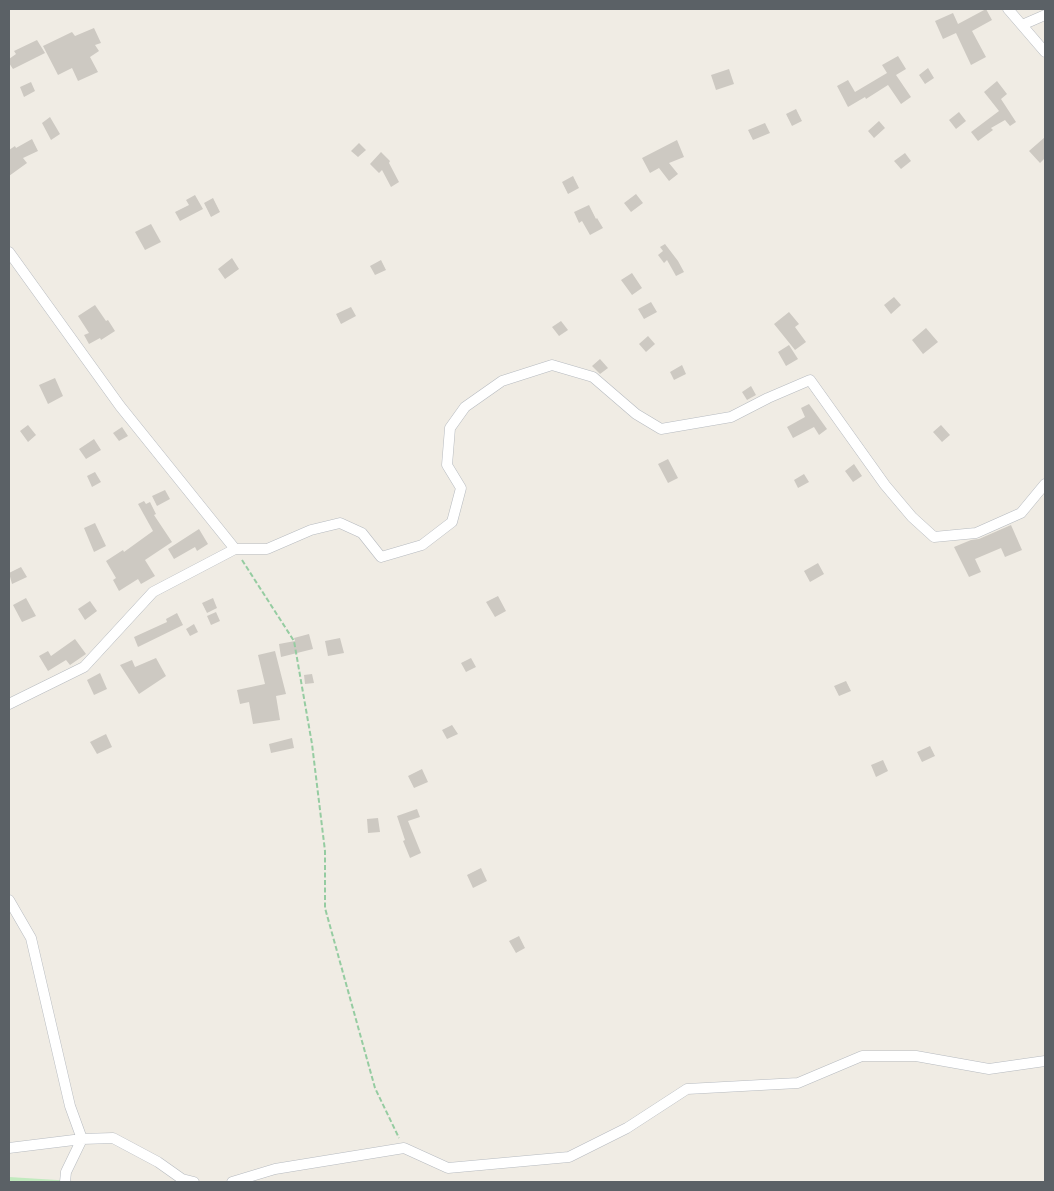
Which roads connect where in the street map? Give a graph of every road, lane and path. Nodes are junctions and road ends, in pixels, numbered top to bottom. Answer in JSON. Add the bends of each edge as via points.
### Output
{"nodes":[{"id":1,"x":1008,"y":9,"type":"edge"},
{"id":2,"x":1045,"y":15,"type":"edge"},
{"id":3,"x":1022,"y":25,"type":"junction"},
{"id":4,"x":1045,"y":52,"type":"edge"},
{"id":5,"x":9,"y":252,"type":"edge"},
{"id":6,"x":1045,"y":484,"type":"edge"},
{"id":7,"x":235,"y":549,"type":"junction"},
{"id":8,"x":9,"y":704,"type":"edge"},
{"id":9,"x":9,"y":900,"type":"edge"},
{"id":10,"x":1045,"y":1061,"type":"edge"},
{"id":11,"x":82,"y":1139,"type":"junction"},
{"id":12,"x":9,"y":1148,"type":"edge"},
{"id":13,"x":404,"y":1148,"type":"junction"},
{"id":14,"x":65,"y":1182,"type":"edge"},
{"id":15,"x":194,"y":1182,"type":"edge"},
{"id":16,"x":232,"y":1182,"type":"edge"}],
"edges":[{"from":1,"to":3,"type":"street"},
{"from":2,"to":3,"type":"street"},
{"from":3,"to":4,"type":"street"},
{"from":5,"to":7,"type":"street","via":[[120,406]]},
{"from":6,"to":7,"type":"street","via":[[1021,513],[976,533],[934,536],[912,517],[885,485],[810,380],[731,417],[661,428],[636,414],[593,377],[552,364],[502,382],[465,407],[450,428],[447,465],[461,488],[452,522],[422,545],[381,557],[362,533],[340,523],[311,530],[267,549]]},
{"from":7,"to":8,"type":"street","via":[[154,592],[84,667]]},
{"from":7,"to":13,"type":"path","via":[[294,641],[312,744],[324,842],[325,908],[375,1088]]},
{"from":9,"to":11,"type":"street","via":[[31,938],[70,1106]]},
{"from":10,"to":13,"type":"street","via":[[989,1070],[916,1056],[862,1056],[798,1083],[687,1089],[627,1128],[569,1157],[448,1168]]},
{"from":11,"to":12,"type":"street"},
{"from":11,"to":14,"type":"street","via":[[66,1172]]},
{"from":11,"to":15,"type":"street","via":[[113,1138],[182,1179]]},
{"from":13,"to":16,"type":"street","via":[[275,1169]]}]}
